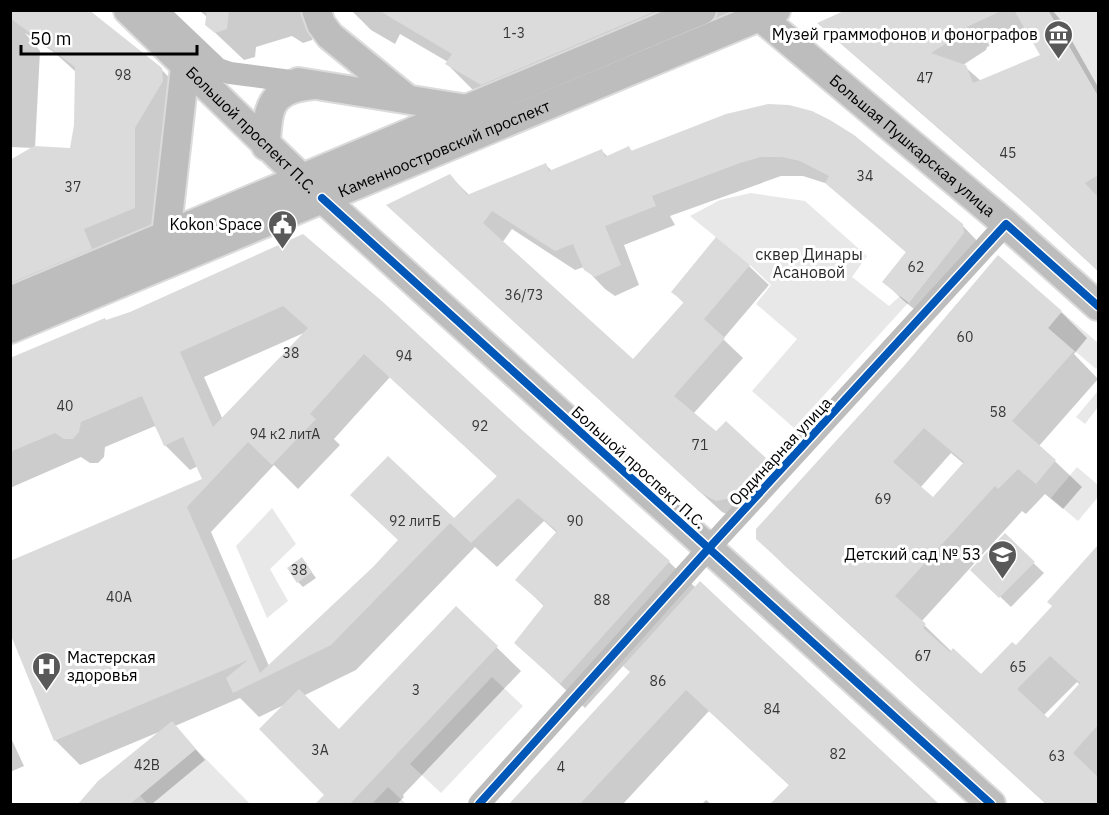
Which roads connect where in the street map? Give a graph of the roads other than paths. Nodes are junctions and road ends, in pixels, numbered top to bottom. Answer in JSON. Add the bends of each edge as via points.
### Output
{"nodes":[{"id":1,"x":128,"y":10,"type":"edge"},
{"id":2,"x":156,"y":10,"type":"edge"},
{"id":3,"x":316,"y":10,"type":"edge"},
{"id":4,"x":702,"y":10,"type":"edge"},
{"id":5,"x":762,"y":13,"type":"edge"},
{"id":6,"x":186,"y":67,"type":"junction"},
{"id":7,"x":305,"y":83,"type":"junction"},
{"id":8,"x":407,"y":100,"type":"junction"},
{"id":9,"x":467,"y":109,"type":"junction"},
{"id":10,"x":266,"y":146,"type":"junction"},
{"id":11,"x":302,"y":178,"type":"junction"},
{"id":12,"x":322,"y":198,"type":"junction"},
{"id":13,"x":1006,"y":224,"type":"junction"},
{"id":14,"x":166,"y":236,"type":"junction"},
{"id":15,"x":10,"y":301,"type":"edge"},
{"id":16,"x":1098,"y":306,"type":"edge"},
{"id":17,"x":10,"y":328,"type":"edge"},
{"id":18,"x":709,"y":548,"type":"junction"},
{"id":19,"x":479,"y":804,"type":"edge"},
{"id":20,"x":992,"y":804,"type":"edge"}],
"edges":[{"from":1,"to":6,"type":"main road","name":"Большой проспект П.С."},
{"from":2,"to":7,"type":"street","name":"Большой проспект П.С.","via":[[218,69]]},
{"from":3,"to":8,"type":"main road","via":[[330,36]]},
{"from":4,"to":9,"type":"main road","name":"Каменноостровский проспект"},
{"from":5,"to":12,"type":"main road","name":"Каменноостровский проспект"},
{"from":5,"to":13,"type":"main road","name":"Большая Пушкарская улица"},
{"from":6,"to":10,"type":"main road","name":"Большой проспект П.С."},
{"from":6,"to":14,"type":"main road"},
{"from":7,"to":8,"type":"main road"},
{"from":7,"to":10,"type":"main road","via":[[282,93],[273,102]]},
{"from":8,"to":9,"type":"main road"},
{"from":9,"to":11,"type":"main road","name":"Каменноостровский проспект"},
{"from":10,"to":11,"type":"main road","name":"Большой проспект П.С."},
{"from":11,"to":12,"type":"main road","name":"Большой проспект П.С."},
{"from":11,"to":14,"type":"main road","name":"Каменноостровский проспект"},
{"from":12,"to":17,"type":"main road","name":"Каменноостровский проспект"},
{"from":12,"to":18,"type":"main road","name":"Большой проспект П.С."},
{"from":13,"to":16,"type":"main road","name":"Большая Пушкарская улица"},
{"from":13,"to":18,"type":"street","name":"Ординарная улица"},
{"from":14,"to":15,"type":"main road","name":"Каменноостровский проспект"},
{"from":18,"to":19,"type":"street","name":"Ординарная улица"},
{"from":18,"to":20,"type":"main road","name":"Большой проспект П.С."}]}
